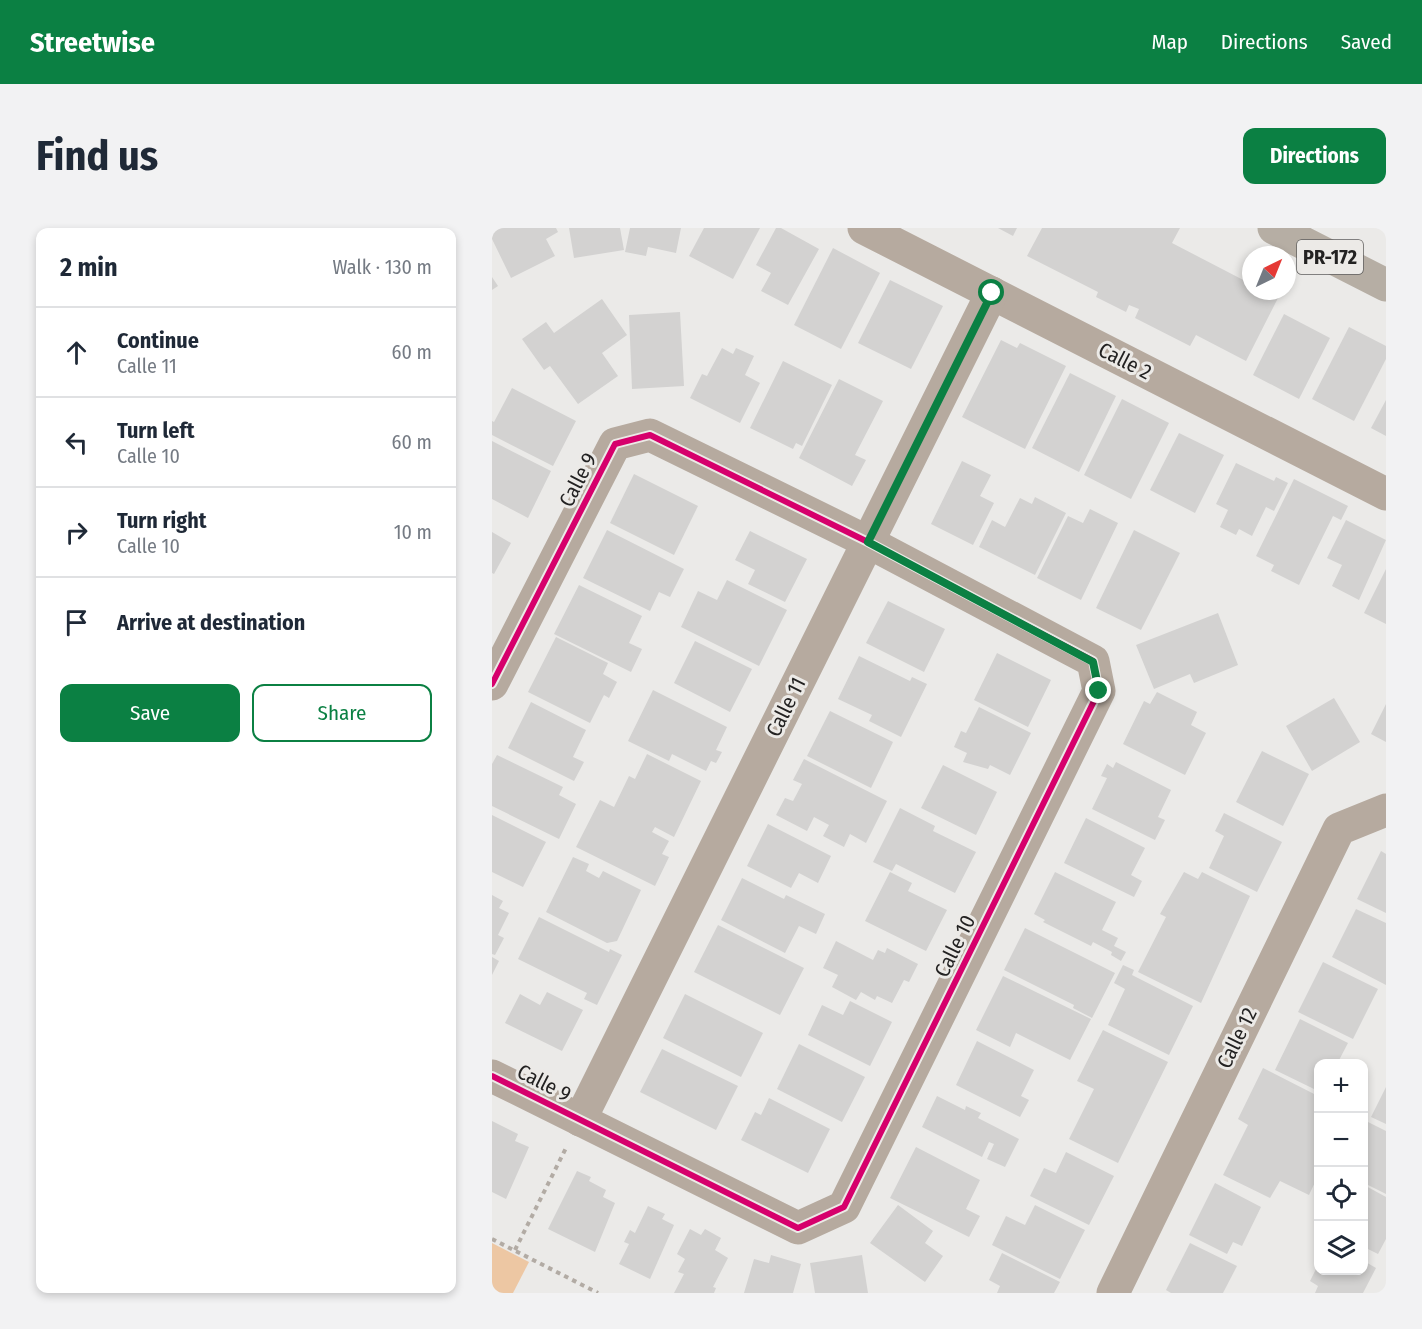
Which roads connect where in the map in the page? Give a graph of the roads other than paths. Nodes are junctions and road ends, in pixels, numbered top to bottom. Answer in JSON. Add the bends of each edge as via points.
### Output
{"nodes":[{"id":1,"x":864,"y":228,"type":"edge"},
{"id":2,"x":1274,"y":228,"type":"edge"},
{"id":3,"x":1386,"y":285,"type":"edge"},
{"id":4,"x":992,"y":293,"type":"junction"},
{"id":5,"x":1386,"y":494,"type":"edge"},
{"id":6,"x":868,"y":542,"type":"junction"},
{"id":7,"x":492,"y":684,"type":"edge"},
{"id":8,"x":1386,"y":810,"type":"edge"},
{"id":9,"x":492,"y":1076,"type":"edge"},
{"id":10,"x":580,"y":1120,"type":"junction"},
{"id":11,"x":1113,"y":1293,"type":"edge"}],
"edges":[{"from":1,"to":4,"type":"street","name":"Calle 2"},
{"from":2,"to":3,"type":"main road","number":"PR-172"},
{"from":4,"to":5,"type":"street","name":"Calle 2"},
{"from":4,"to":6,"type":"street","name":"Calle 11"},
{"from":6,"to":7,"type":"street","name":"Calle 9","via":[[650,435],[615,444]]},
{"from":6,"to":10,"type":"street","name":"Calle 11"},
{"from":6,"to":10,"type":"street","name":"Calle 10","via":[[1093,662],[1099,691],[844,1207],[798,1228]]},
{"from":8,"to":11,"type":"street","name":"Calle 12","via":[[1339,829]]},
{"from":9,"to":10,"type":"street","name":"Calle 9"}]}
